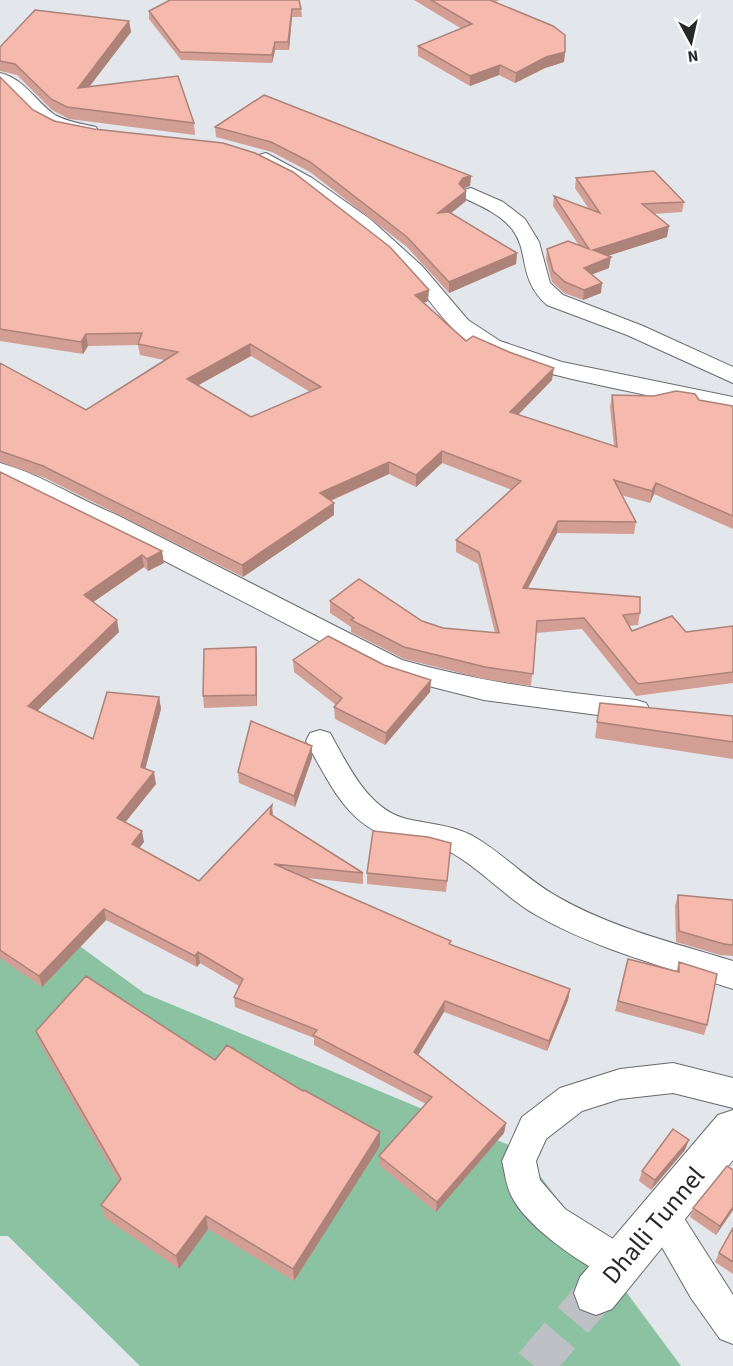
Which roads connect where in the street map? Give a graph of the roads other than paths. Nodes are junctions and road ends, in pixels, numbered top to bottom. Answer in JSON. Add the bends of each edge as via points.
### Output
{"nodes":[{"id":1,"x":0,"y":78,"type":"edge"},
{"id":2,"x":108,"y":133,"type":"edge"},
{"id":3,"x":245,"y":153,"type":"edge"},
{"id":4,"x":471,"y":194,"type":"dead end"},
{"id":5,"x":733,"y":376,"type":"edge"},
{"id":6,"x":733,"y":404,"type":"edge"},
{"id":7,"x":0,"y":471,"type":"edge"},
{"id":8,"x":660,"y":712,"type":"edge"},
{"id":9,"x":320,"y":741,"type":"dead end"},
{"id":10,"x":733,"y":975,"type":"edge"},
{"id":11,"x":733,"y":1093,"type":"edge"},
{"id":12,"x":733,"y":1129,"type":"edge"},
{"id":13,"x":663,"y":1216,"type":"junction"},
{"id":14,"x":609,"y":1279,"type":"joint"},
{"id":15,"x":733,"y":1326,"type":"edge"}],
"edges":[{"from":1,"to":2,"type":"street","via":[[10,81],[44,116],[63,126]]},
{"from":3,"to":6,"type":"street","via":[[264,158],[302,178],[398,253],[433,288],[453,318],[478,339],[517,357],[573,372]]},
{"from":4,"to":5,"type":"street","via":[[520,224],[536,276],[542,289],[555,300]]},
{"from":7,"to":8,"type":"street","via":[[108,521],[394,668],[494,692],[568,704]]},
{"from":9,"to":10,"type":"street","via":[[354,798],[375,819],[398,829],[463,844],[557,912]]},
{"from":11,"to":14,"type":"street","via":[[673,1078],[620,1084],[572,1099],[534,1128],[519,1161],[525,1188]]},
{"from":12,"to":13,"type":"main road","name":"Dhalli Tunnel"},
{"from":13,"to":14,"type":"main road","name":"Dhalli Tunnel"},
{"from":13,"to":15,"type":"street"}]}
